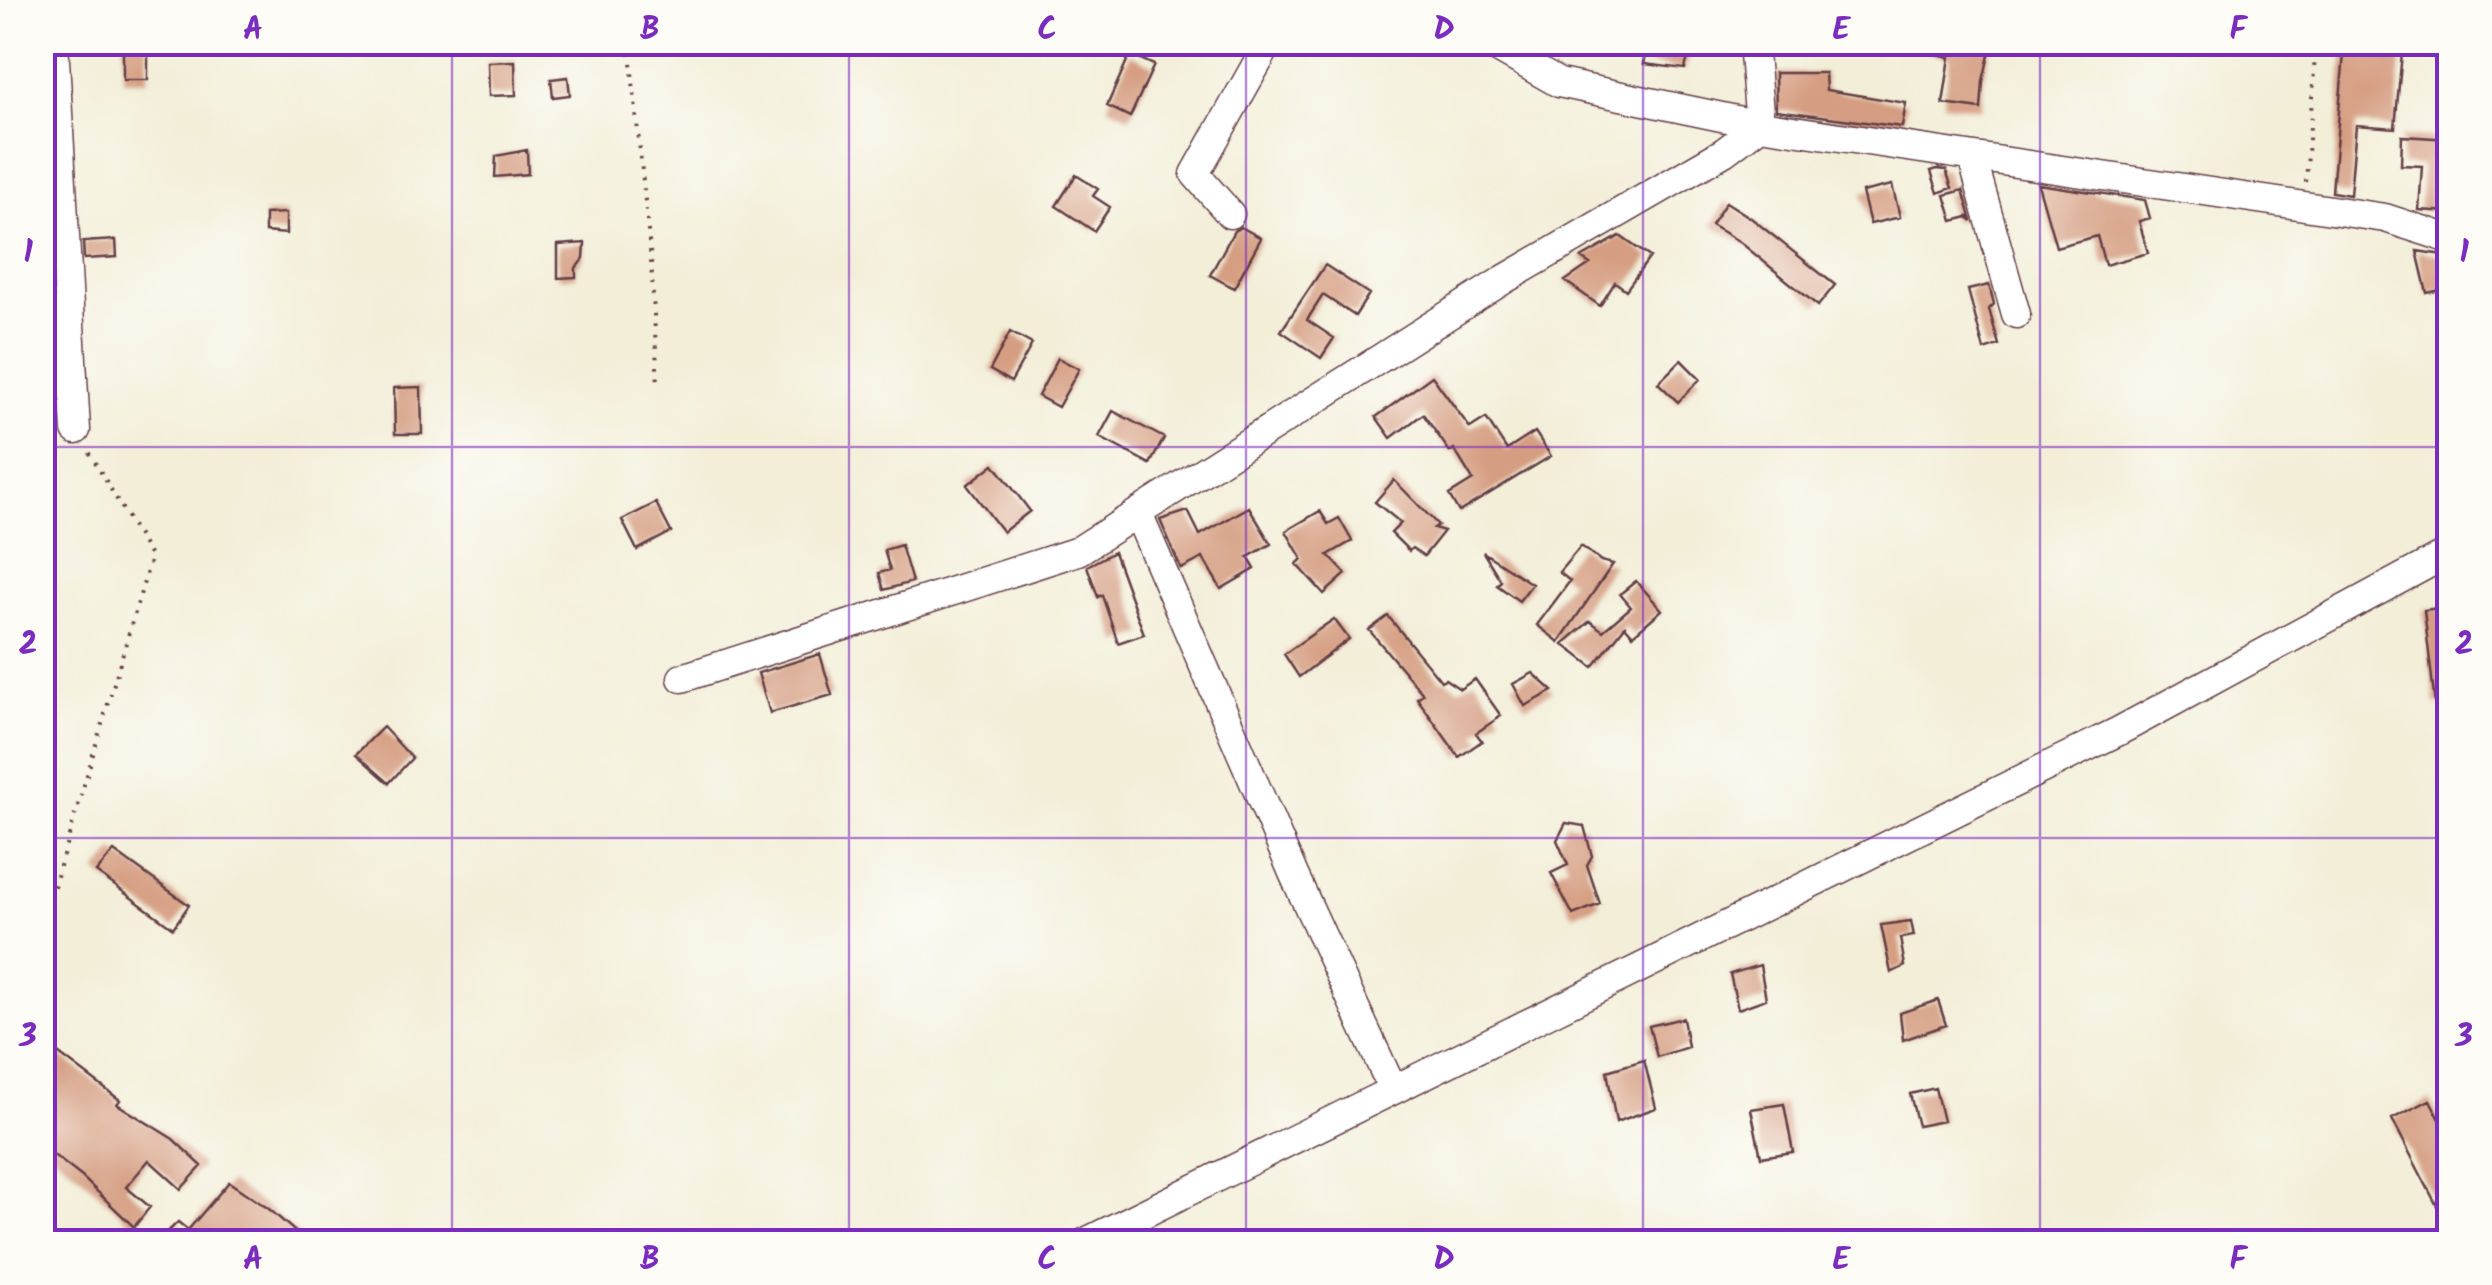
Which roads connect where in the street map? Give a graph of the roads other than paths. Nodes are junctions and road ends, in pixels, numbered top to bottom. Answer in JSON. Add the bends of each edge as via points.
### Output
{"nodes":[{"id":1,"x":54,"y":42,"type":"edge"},
{"id":2,"x":1269,"y":42,"type":"edge"},
{"id":3,"x":1487,"y":42,"type":"edge"},
{"id":4,"x":1752,"y":42,"type":"edge"},
{"id":5,"x":1760,"y":124,"type":"junction"},
{"id":6,"x":1972,"y":157,"type":"junction"},
{"id":7,"x":1230,"y":214,"type":"dead end"},
{"id":8,"x":2450,"y":239,"type":"edge"},
{"id":9,"x":2016,"y":314,"type":"dead end"},
{"id":10,"x":76,"y":430,"type":"road end"},
{"id":11,"x":1138,"y":514,"type":"junction"},
{"id":12,"x":2450,"y":552,"type":"edge"},
{"id":13,"x":682,"y":678,"type":"dead end"},
{"id":14,"x":1393,"y":1090,"type":"junction"},
{"id":15,"x":1086,"y":1242,"type":"edge"}],
"edges":[{"from":1,"to":10,"type":"street"},
{"from":2,"to":7,"type":"street","via":[[1195,174]]},
{"from":3,"to":5,"type":"street","via":[[1558,83]]},
{"from":4,"to":5,"type":"street"},
{"from":5,"to":6,"type":"street"},
{"from":5,"to":11,"type":"street"},
{"from":6,"to":8,"type":"street","via":[[2385,218]]},
{"from":6,"to":9,"type":"street"},
{"from":11,"to":13,"type":"street","via":[[1078,552]]},
{"from":11,"to":14,"type":"street"},
{"from":12,"to":14,"type":"street","via":[[2118,731]]},
{"from":14,"to":15,"type":"street"}]}
